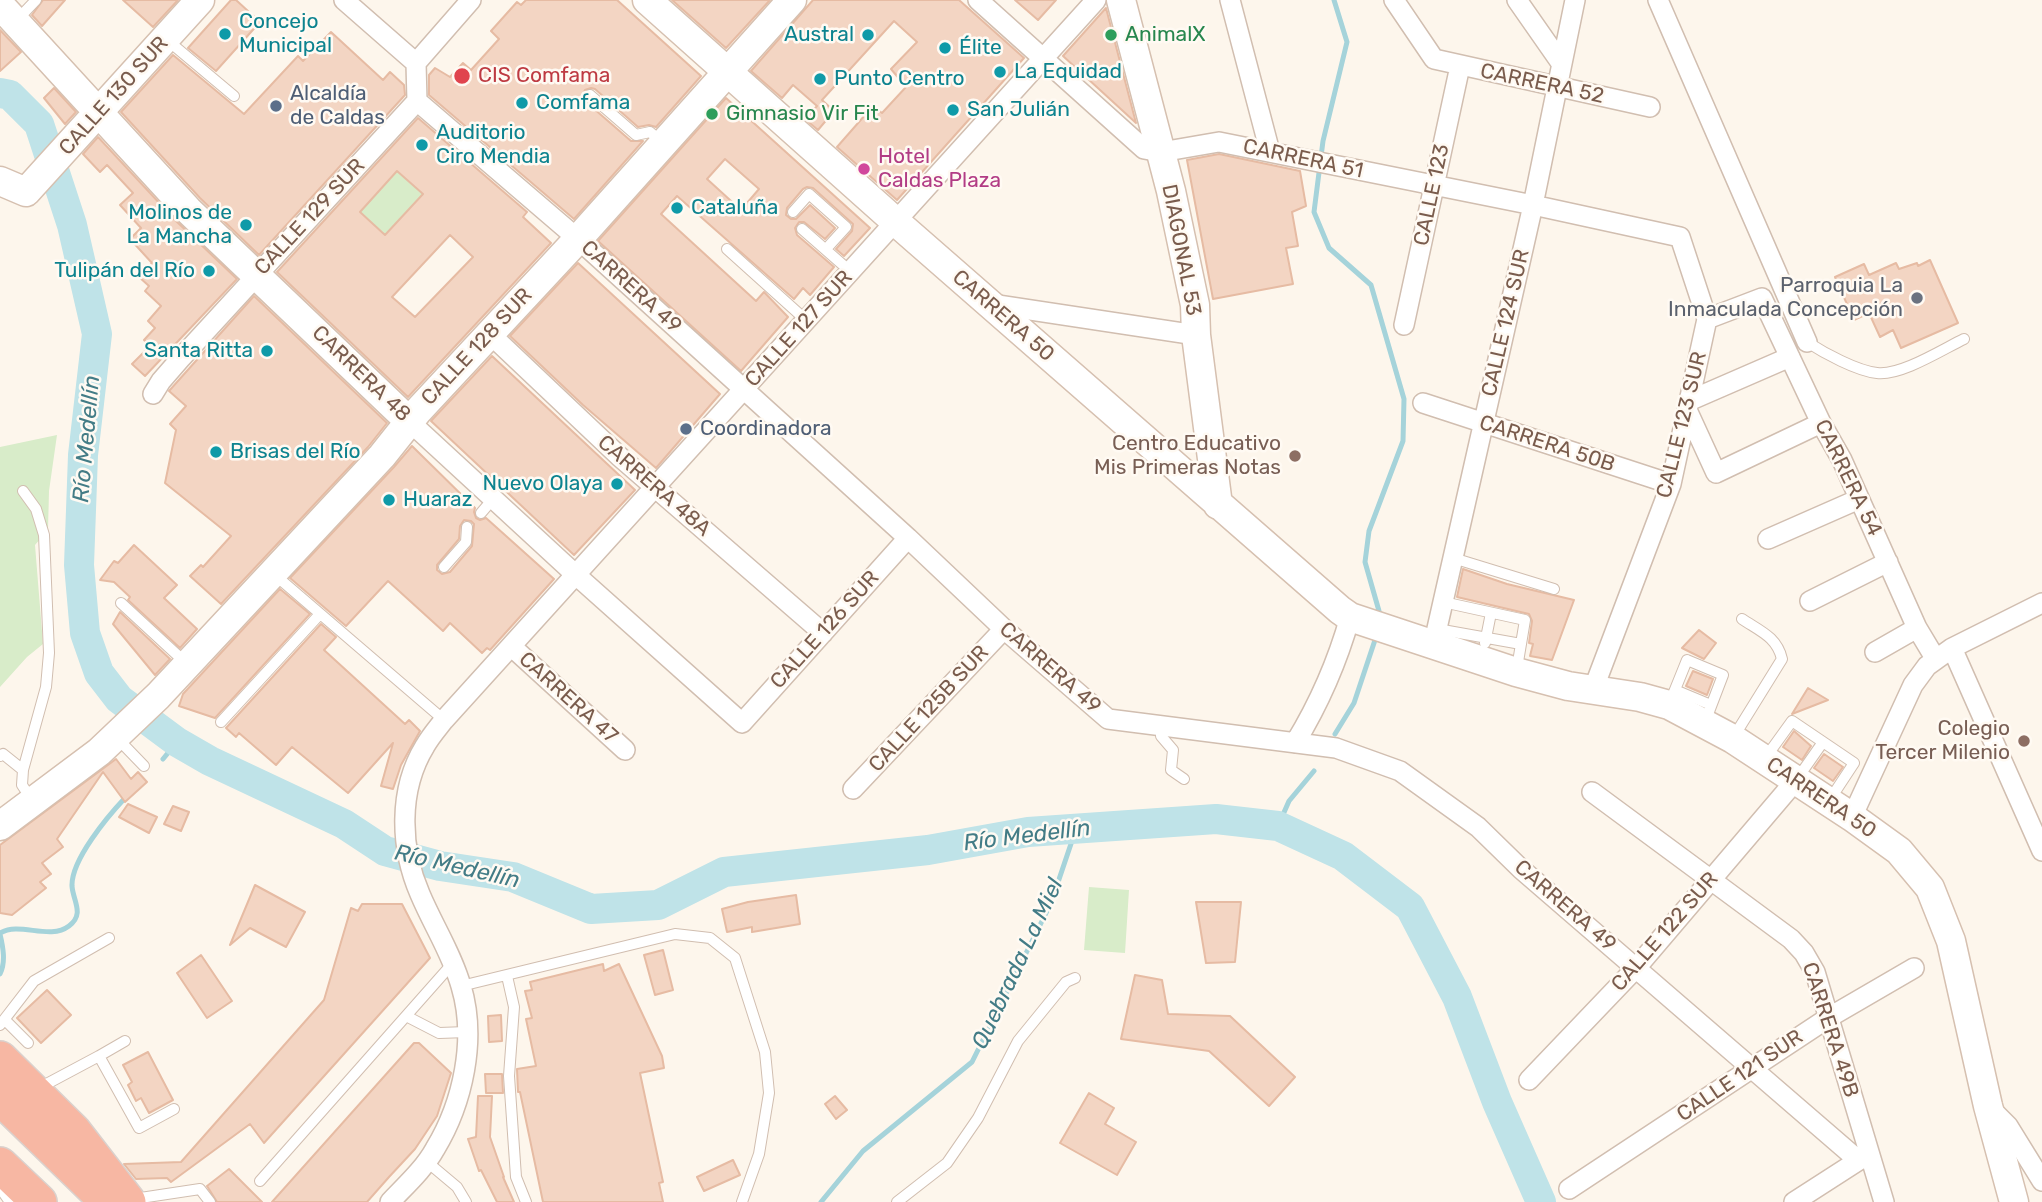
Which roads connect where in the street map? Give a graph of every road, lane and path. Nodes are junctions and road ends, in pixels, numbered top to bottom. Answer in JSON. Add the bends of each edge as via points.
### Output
{"nodes":[{"id":1,"x":36,"y":0,"type":"edge"},
{"id":2,"x":200,"y":0,"type":"edge"},
{"id":3,"x":344,"y":0,"type":"edge"},
{"id":4,"x":471,"y":0,"type":"edge"},
{"id":5,"x":647,"y":0,"type":"edge"},
{"id":6,"x":792,"y":0,"type":"edge"},
{"id":7,"x":978,"y":0,"type":"edge"},
{"id":8,"x":1096,"y":0,"type":"edge"},
{"id":9,"x":1121,"y":0,"type":"edge"},
{"id":10,"x":1230,"y":0,"type":"edge"},
{"id":11,"x":1394,"y":0,"type":"edge"},
{"id":12,"x":1517,"y":0,"type":"edge"},
{"id":13,"x":1575,"y":0,"type":"edge"},
{"id":14,"x":1658,"y":0,"type":"edge"},
{"id":15,"x":8,"y":13,"type":"edge"},
{"id":16,"x":166,"y":39,"type":"junction"},
{"id":17,"x":1044,"y":58,"type":"junction"},
{"id":18,"x":416,"y":63,"type":"junction"},
{"id":19,"x":1561,"y":63,"type":"junction"},
{"id":20,"x":1460,"y":66,"type":"junction"},
{"id":21,"x":729,"y":73,"type":"junction"},
{"id":22,"x":1556,"y":87,"type":"junction"},
{"id":23,"x":590,"y":94,"type":"dead end"},
{"id":24,"x":234,"y":96,"type":"dead end"},
{"id":25,"x":417,"y":101,"type":"junction"},
{"id":26,"x":1650,"y":107,"type":"dead end"},
{"id":27,"x":100,"y":112,"type":"junction"},
{"id":28,"x":664,"y":144,"type":"junction"},
{"id":29,"x":1161,"y":152,"type":"junction"},
{"id":30,"x":1270,"y":152,"type":"junction"},
{"id":31,"x":0,"y":181,"type":"edge"},
{"id":32,"x":1434,"y":187,"type":"junction"},
{"id":33,"x":1533,"y":205,"type":"junction"},
{"id":34,"x":793,"y":212,"type":"dead end"},
{"id":35,"x":896,"y":222,"type":"junction"},
{"id":36,"x":802,"y":229,"type":"dead end"},
{"id":37,"x":1680,"y":237,"type":"joint"},
{"id":38,"x":578,"y":239,"type":"junction"},
{"id":39,"x":727,"y":249,"type":"dead end"},
{"id":40,"x":826,"y":249,"type":"junction"},
{"id":41,"x":851,"y":272,"type":"junction"},
{"id":42,"x":257,"y":275,"type":"junction"},
{"id":43,"x":990,"y":304,"type":"junction"},
{"id":44,"x":1707,"y":319,"type":"junction"},
{"id":45,"x":807,"y":321,"type":"junction"},
{"id":46,"x":1404,"y":325,"type":"dead end"},
{"id":47,"x":1777,"y":329,"type":"junction"},
{"id":48,"x":489,"y":333,"type":"junction"},
{"id":49,"x":1196,"y":335,"type":"junction"},
{"id":50,"x":1964,"y":339,"type":"dead end"},
{"id":51,"x":1807,"y":342,"type":"junction"},
{"id":52,"x":1790,"y":357,"type":"junction"},
{"id":53,"x":745,"y":389,"type":"junction"},
{"id":54,"x":153,"y":394,"type":"dead end"},
{"id":55,"x":1423,"y":403,"type":"dead end"},
{"id":56,"x":1689,"y":406,"type":"junction"},
{"id":57,"x":410,"y":422,"type":"junction"},
{"id":58,"x":1821,"y":423,"type":"junction"},
{"id":59,"x":1483,"y":424,"type":"junction"},
{"id":60,"x":1671,"y":484,"type":"junction"},
{"id":61,"x":655,"y":488,"type":"junction"},
{"id":62,"x":23,"y":491,"type":"dead end"},
{"id":63,"x":1859,"y":499,"type":"junction"},
{"id":64,"x":1218,"y":505,"type":"junction"},
{"id":65,"x":467,"y":527,"type":"dead end"},
{"id":66,"x":908,"y":538,"type":"junction"},
{"id":67,"x":1768,"y":539,"type":"dead end"},
{"id":68,"x":1453,"y":558,"type":"junction"},
{"id":69,"x":1888,"y":562,"type":"junction"},
{"id":70,"x":444,"y":567,"type":"dead end"},
{"id":71,"x":272,"y":572,"type":"junction"},
{"id":72,"x":576,"y":575,"type":"junction"},
{"id":73,"x":1554,"y":589,"type":"dead end"},
{"id":74,"x":1810,"y":601,"type":"dead end"},
{"id":75,"x":1443,"y":602,"type":"junction"},
{"id":76,"x":121,"y":603,"type":"dead end"},
{"id":77,"x":2042,"y":603,"type":"edge"},
{"id":78,"x":1491,"y":613,"type":"junction"},
{"id":79,"x":320,"y":614,"type":"junction"},
{"id":80,"x":1742,"y":619,"type":"dead end"},
{"id":81,"x":1369,"y":623,"type":"junction"},
{"id":82,"x":1917,"y":628,"type":"junction"},
{"id":83,"x":1004,"y":629,"type":"junction"},
{"id":84,"x":823,"y":633,"type":"junction"},
{"id":85,"x":1435,"y":637,"type":"junction"},
{"id":86,"x":1521,"y":644,"type":"junction"},
{"id":87,"x":510,"y":646,"type":"junction"},
{"id":88,"x":1483,"y":649,"type":"junction"},
{"id":89,"x":1875,"y":652,"type":"dead end"},
{"id":90,"x":1943,"y":653,"type":"junction"},
{"id":91,"x":187,"y":664,"type":"junction"},
{"id":92,"x":1516,"y":672,"type":"junction"},
{"id":93,"x":1593,"y":690,"type":"junction"},
{"id":94,"x":1672,"y":697,"type":"junction"},
{"id":95,"x":1708,"y":714,"type":"junction"},
{"id":96,"x":444,"y":720,"type":"junction"},
{"id":97,"x":221,"y":722,"type":"dead end"},
{"id":98,"x":743,"y":723,"type":"joint"},
{"id":99,"x":1161,"y":727,"type":"junction"},
{"id":100,"x":121,"y":732,"type":"junction"},
{"id":101,"x":1733,"y":739,"type":"junction"},
{"id":102,"x":1823,"y":742,"type":"junction"},
{"id":103,"x":1296,"y":743,"type":"junction"},
{"id":104,"x":625,"y":750,"type":"dead end"},
{"id":105,"x":0,"y":756,"type":"edge"},
{"id":106,"x":1765,"y":760,"type":"junction"},
{"id":107,"x":144,"y":766,"type":"dead end"},
{"id":108,"x":23,"y":771,"type":"junction"},
{"id":109,"x":1184,"y":779,"type":"dead end"},
{"id":110,"x":1796,"y":780,"type":"junction"},
{"id":111,"x":853,"y":789,"type":"dead end"},
{"id":112,"x":1592,"y":792,"type":"dead end"},
{"id":113,"x":32,"y":801,"type":"junction"},
{"id":114,"x":1840,"y":809,"type":"junction"},
{"id":115,"x":0,"y":826,"type":"edge"},
{"id":116,"x":2042,"y":851,"type":"edge"},
{"id":117,"x":1711,"y":880,"type":"junction"},
{"id":118,"x":109,"y":938,"type":"dead end"},
{"id":119,"x":451,"y":960,"type":"junction"},
{"id":120,"x":1636,"y":968,"type":"junction"},
{"id":121,"x":1914,"y":968,"type":"dead end"},
{"id":122,"x":507,"y":976,"type":"junction"},
{"id":123,"x":1075,"y":978,"type":"dead end"},
{"id":124,"x":461,"y":986,"type":"junction"},
{"id":125,"x":406,"y":1016,"type":"junction"},
{"id":126,"x":1828,"y":1017,"type":"junction"},
{"id":127,"x":2,"y":1022,"type":"edge"},
{"id":128,"x":467,"y":1032,"type":"junction"},
{"id":129,"x":125,"y":1041,"type":"dead end"},
{"id":130,"x":14,"y":1051,"type":"edge"},
{"id":131,"x":99,"y":1056,"type":"junction"},
{"id":132,"x":1754,"y":1068,"type":"junction"},
{"id":133,"x":1529,"y":1080,"type":"dead end"},
{"id":134,"x":16,"y":1094,"type":"edge"},
{"id":135,"x":1988,"y":1105,"type":"junction"},
{"id":136,"x":174,"y":1109,"type":"dead end"},
{"id":137,"x":0,"y":1129,"type":"edge"},
{"id":138,"x":1864,"y":1157,"type":"junction"},
{"id":139,"x":426,"y":1161,"type":"junction"},
{"id":140,"x":1,"y":1172,"type":"edge"},
{"id":141,"x":260,"y":1181,"type":"dead end"},
{"id":142,"x":2042,"y":1181,"type":"edge"},
{"id":143,"x":1569,"y":1189,"type":"dead end"},
{"id":144,"x":172,"y":1198,"type":"edge"},
{"id":145,"x":10,"y":1202,"type":"edge"},
{"id":146,"x":39,"y":1202,"type":"edge"},
{"id":147,"x":76,"y":1202,"type":"edge"},
{"id":148,"x":121,"y":1202,"type":"edge"},
{"id":149,"x":211,"y":1202,"type":"edge"},
{"id":150,"x":390,"y":1202,"type":"edge"},
{"id":151,"x":466,"y":1202,"type":"edge"},
{"id":152,"x":526,"y":1202,"type":"edge"},
{"id":153,"x":742,"y":1202,"type":"edge"},
{"id":154,"x":897,"y":1202,"type":"edge"},
{"id":155,"x":1794,"y":1202,"type":"edge"},
{"id":156,"x":1884,"y":1202,"type":"edge"},
{"id":157,"x":2014,"y":1202,"type":"edge"}],
"edges":[{"from":1,"to":15,"type":"lane"},
{"from":2,"to":16,"type":"main road","name":"CALLE 130 SUR"},
{"from":3,"to":18,"type":"street"},
{"from":4,"to":18,"type":"street"},
{"from":5,"to":21,"type":"main road","name":"CARRERA 50"},
{"from":6,"to":21,"type":"main road","name":"CALLE 128 SUR"},
{"from":7,"to":17,"type":"street"},
{"from":8,"to":17,"type":"street","name":"CALLE 127 SUR"},
{"from":9,"to":29,"type":"main road","name":"DIAGONAL 53"},
{"from":10,"to":30,"type":"street"},
{"from":11,"to":20,"type":"street","name":"CARRERA 52","via":[[1434,59]]},
{"from":12,"to":19,"type":"street"},
{"from":13,"to":19,"type":"street","name":"CALLE 124 SUR"},
{"from":14,"to":51,"type":"street"},
{"from":15,"to":27,"type":"main road","name":"CARRERA 48"},
{"from":16,"to":24,"type":"lane"},
{"from":16,"to":27,"type":"main road","name":"CALLE 130 SUR"},
{"from":17,"to":29,"type":"street","via":[[1144,149]]},
{"from":17,"to":35,"type":"street","name":"CALLE 127 SUR"},
{"from":18,"to":25,"type":"street"},
{"from":19,"to":22,"type":"street","name":"CALLE 124 SUR"},
{"from":20,"to":22,"type":"street","name":"CARRERA 52"},
{"from":20,"to":32,"type":"street","name":"CALLE 123"},
{"from":21,"to":28,"type":"main road","name":"CALLE 128 SUR"},
{"from":21,"to":35,"type":"main road","name":"CARRERA 50"},
{"from":22,"to":26,"type":"street","name":"CARRERA 52"},
{"from":22,"to":33,"type":"street","name":"CALLE 124 SUR"},
{"from":23,"to":28,"type":"lane","via":[[636,135],[650,132]]},
{"from":25,"to":38,"type":"street","name":"CARRERA 49"},
{"from":25,"to":42,"type":"street","name":"CALLE 129 SUR"},
{"from":27,"to":31,"type":"main road","name":"CALLE 130 SUR","via":[[33,184]]},
{"from":27,"to":42,"type":"main road","name":"CARRERA 48","via":[[188,210]]},
{"from":28,"to":38,"type":"main road","name":"CALLE 128 SUR"},
{"from":29,"to":30,"type":"street","name":"CARRERA 51","via":[[1219,142]]},
{"from":29,"to":49,"type":"main road","name":"DIAGONAL 53","via":[[1195,305]]},
{"from":30,"to":32,"type":"street","name":"CARRERA 51"},
{"from":32,"to":33,"type":"street","name":"CARRERA 51"},
{"from":32,"to":46,"type":"street","name":"CALLE 123"},
{"from":33,"to":37,"type":"street","name":"CARRERA 51"},
{"from":33,"to":59,"type":"street","name":"CALLE 124 SUR"},
{"from":34,"to":40,"type":"lane","via":[[809,194],[845,227]]},
{"from":35,"to":41,"type":"street","name":"CALLE 127 SUR"},
{"from":35,"to":43,"type":"main road","name":"CARRERA 50"},
{"from":36,"to":40,"type":"lane"},
{"from":37,"to":44,"type":"street","name":"CALLE 123 SUR"},
{"from":38,"to":48,"type":"main road","name":"CALLE 128 SUR"},
{"from":38,"to":53,"type":"street","name":"CARRERA 49"},
{"from":39,"to":45,"type":"lane"},
{"from":40,"to":41,"type":"lane"},
{"from":41,"to":45,"type":"street","name":"CALLE 127 SUR"},
{"from":42,"to":54,"type":"street","name":"CALLE 129 SUR"},
{"from":42,"to":57,"type":"main road","name":"CARRERA 48"},
{"from":43,"to":49,"type":"street"},
{"from":43,"to":64,"type":"main road","name":"CARRERA 50"},
{"from":44,"to":47,"type":"street","name":"CARRERA 54","via":[[1762,298]]},
{"from":44,"to":56,"type":"street","name":"CALLE 123 SUR"},
{"from":45,"to":53,"type":"street","name":"CALLE 127 SUR"},
{"from":47,"to":51,"type":"street"},
{"from":47,"to":52,"type":"street","name":"CARRERA 54"},
{"from":48,"to":57,"type":"main road","name":"CALLE 128 SUR"},
{"from":48,"to":61,"type":"street","name":"CARRERA 48A"},
{"from":49,"to":64,"type":"main road","name":"DIAGONAL 53"},
{"from":50,"to":51,"type":"lane","via":[[1898,370],[1878,373]]},
{"from":52,"to":56,"type":"street"},
{"from":52,"to":58,"type":"street","name":"CARRERA 54"},
{"from":53,"to":61,"type":"street","name":"CALLE 127 SUR"},
{"from":53,"to":66,"type":"street","name":"CARRERA 49"},
{"from":55,"to":59,"type":"street","name":"CARRERA 50B"},
{"from":56,"to":58,"type":"street","via":[[1716,473]]},
{"from":56,"to":60,"type":"street","name":"CALLE 123 SUR"},
{"from":57,"to":71,"type":"main road","name":"CALLE 128 SUR"},
{"from":57,"to":72,"type":"street","name":"CARRERA 48","via":[[487,506]]},
{"from":58,"to":63,"type":"street","name":"CARRERA 54"},
{"from":59,"to":60,"type":"street","name":"CARRERA 50B"},
{"from":59,"to":68,"type":"street","name":"CALLE 124 SUR"},
{"from":60,"to":93,"type":"street","name":"CALLE 123 SUR"},
{"from":61,"to":72,"type":"street","name":"CALLE 127 SUR"},
{"from":61,"to":84,"type":"street","name":"CARRERA 48A"},
{"from":62,"to":108,"type":"lane","via":[[36,509],[44,535],[49,653],[47,680]]},
{"from":63,"to":67,"type":"street"},
{"from":63,"to":69,"type":"street","name":"CARRERA 54"},
{"from":64,"to":81,"type":"main road","name":"CARRERA 50"},
{"from":65,"to":70,"type":"lane","via":[[466,542]]},
{"from":66,"to":83,"type":"street","name":"CARRERA 49"},
{"from":66,"to":84,"type":"street","name":"CALLE 126 SUR"},
{"from":68,"to":73,"type":"lane"},
{"from":68,"to":75,"type":"street","name":"CALLE 124 SUR"},
{"from":69,"to":74,"type":"street"},
{"from":69,"to":82,"type":"street","name":"CARRERA 54"},
{"from":71,"to":79,"type":"lane"},
{"from":71,"to":91,"type":"main road","name":"CALLE 128 SUR"},
{"from":72,"to":87,"type":"street","name":"CALLE 127 SUR"},
{"from":72,"to":98,"type":"street","name":"CARRERA 48"},
{"from":75,"to":78,"type":"lane"},
{"from":75,"to":85,"type":"street","name":"CALLE 124 SUR"},
{"from":76,"to":91,"type":"lane"},
{"from":77,"to":90,"type":"street"},
{"from":78,"to":86,"type":"lane","via":[[1525,620]]},
{"from":78,"to":88,"type":"lane"},
{"from":79,"to":96,"type":"lane"},
{"from":79,"to":97,"type":"lane"},
{"from":80,"to":101,"type":"lane","via":[[1779,647],[1782,659]]},
{"from":81,"to":85,"type":"main road","name":"CARRERA 50"},
{"from":81,"to":103,"type":"street","via":[[1339,658]]},
{"from":82,"to":89,"type":"street"},
{"from":82,"to":90,"type":"street","name":"CARRERA 54"},
{"from":83,"to":99,"type":"street","name":"CARRERA 49","via":[[1108,719]]},
{"from":83,"to":111,"type":"street","name":"CALLE 125B SUR"},
{"from":84,"to":98,"type":"street","name":"CALLE 126 SUR"},
{"from":85,"to":88,"type":"main road","name":"CARRERA 50"},
{"from":86,"to":88,"type":"lane"},
{"from":86,"to":92,"type":"lane"},
{"from":87,"to":96,"type":"street","name":"CALLE 127 SUR"},
{"from":87,"to":104,"type":"street","name":"CARRERA 47"},
{"from":88,"to":92,"type":"main road","name":"CARRERA 50"},
{"from":90,"to":114,"type":"street","via":[[1913,685]]},
{"from":90,"to":116,"type":"street","name":"CARRERA 54"},
{"from":91,"to":100,"type":"main road","name":"CALLE 128 SUR"},
{"from":92,"to":93,"type":"main road","name":"CARRERA 50"},
{"from":93,"to":94,"type":"main road","name":"CARRERA 50"},
{"from":94,"to":95,"type":"main road","name":"CARRERA 50"},
{"from":94,"to":95,"type":"lane","via":[[1687,660],[1723,675]]},
{"from":95,"to":101,"type":"main road","name":"CARRERA 50"},
{"from":96,"to":119,"type":"street","name":"CALLE 127 SUR","via":[[412,772],[405,805],[409,864]]},
{"from":99,"to":103,"type":"street","name":"CARRERA 49"},
{"from":99,"to":109,"type":"lane","via":[[1161,736],[1172,750],[1171,769]]},
{"from":100,"to":107,"type":"lane"},
{"from":100,"to":113,"type":"main road","name":"CALLE 128 SUR"},
{"from":101,"to":106,"type":"main road","name":"CARRERA 50"},
{"from":102,"to":106,"type":"lane","via":[[1792,722]]},
{"from":102,"to":110,"type":"lane"},
{"from":102,"to":114,"type":"lane","via":[[1854,763]]},
{"from":103,"to":120,"type":"street","name":"CARRERA 49","via":[[1336,748],[1400,771],[1478,827]]},
{"from":105,"to":108,"type":"lane"},
{"from":106,"to":110,"type":"main road","name":"CARRERA 50"},
{"from":108,"to":113,"type":"lane","via":[[22,785]]},
{"from":110,"to":114,"type":"main road","name":"CARRERA 50"},
{"from":110,"to":117,"type":"street","name":"CALLE 122 SUR"},
{"from":112,"to":117,"type":"street","name":"CARRERA 49B"},
{"from":113,"to":115,"type":"main road","name":"CALLE 128 SUR"},
{"from":114,"to":135,"type":"main road","name":"CARRERA 50","via":[[1899,851],[1930,888],[1951,941]]},
{"from":117,"to":120,"type":"street","name":"CALLE 122 SUR"},
{"from":117,"to":126,"type":"street","name":"CARRERA 49B","via":[[1804,953],[1815,972]]},
{"from":118,"to":127,"type":"lane","via":[[34,981]]},
{"from":119,"to":124,"type":"street"},
{"from":119,"to":125,"type":"lane"},
{"from":120,"to":132,"type":"street","name":"CARRERA 49"},
{"from":120,"to":133,"type":"street","name":"CALLE 122 SUR"},
{"from":121,"to":126,"type":"street","name":"CALLE 121 SUR"},
{"from":122,"to":124,"type":"lane"},
{"from":122,"to":152,"type":"lane","via":[[514,1007],[509,1076],[516,1177]]},
{"from":122,"to":153,"type":"lane","via":[[675,933],[710,938],[735,958],[765,1052],[769,1093],[759,1154]]},
{"from":123,"to":154,"type":"lane","via":[[1066,982],[1018,1041],[978,1118],[947,1163]]},
{"from":124,"to":128,"type":"street"},
{"from":125,"to":128,"type":"lane","via":[[439,1032]]},
{"from":125,"to":141,"type":"lane"},
{"from":126,"to":132,"type":"street","name":"CALLE 121 SUR"},
{"from":126,"to":138,"type":"street","name":"CARRERA 49B"},
{"from":127,"to":130,"type":"lane"},
{"from":128,"to":139,"type":"street","via":[[462,1087]]},
{"from":129,"to":131,"type":"lane"},
{"from":130,"to":134,"type":"highway"},
{"from":131,"to":134,"type":"lane"},
{"from":131,"to":136,"type":"lane","via":[[139,1128]]},
{"from":132,"to":138,"type":"street","name":"CARRERA 49"},
{"from":132,"to":143,"type":"street","name":"CALLE 121 SUR"},
{"from":134,"to":148,"type":"highway","via":[[73,1131]]},
{"from":135,"to":142,"type":"street","via":[[2008,1126]]},
{"from":135,"to":157,"type":"main road","name":"CARRERA 50"},
{"from":137,"to":147,"type":"highway"},
{"from":138,"to":155,"type":"street"},
{"from":138,"to":156,"type":"street","name":"CARRERA 49B"},
{"from":139,"to":150,"type":"street"},
{"from":139,"to":151,"type":"lane","via":[[457,1187]]},
{"from":140,"to":145,"type":"lane"},
{"from":140,"to":146,"type":"highway"},
{"from":144,"to":148,"type":"lane"},
{"from":144,"to":149,"type":"lane","via":[[200,1189]]}]}
